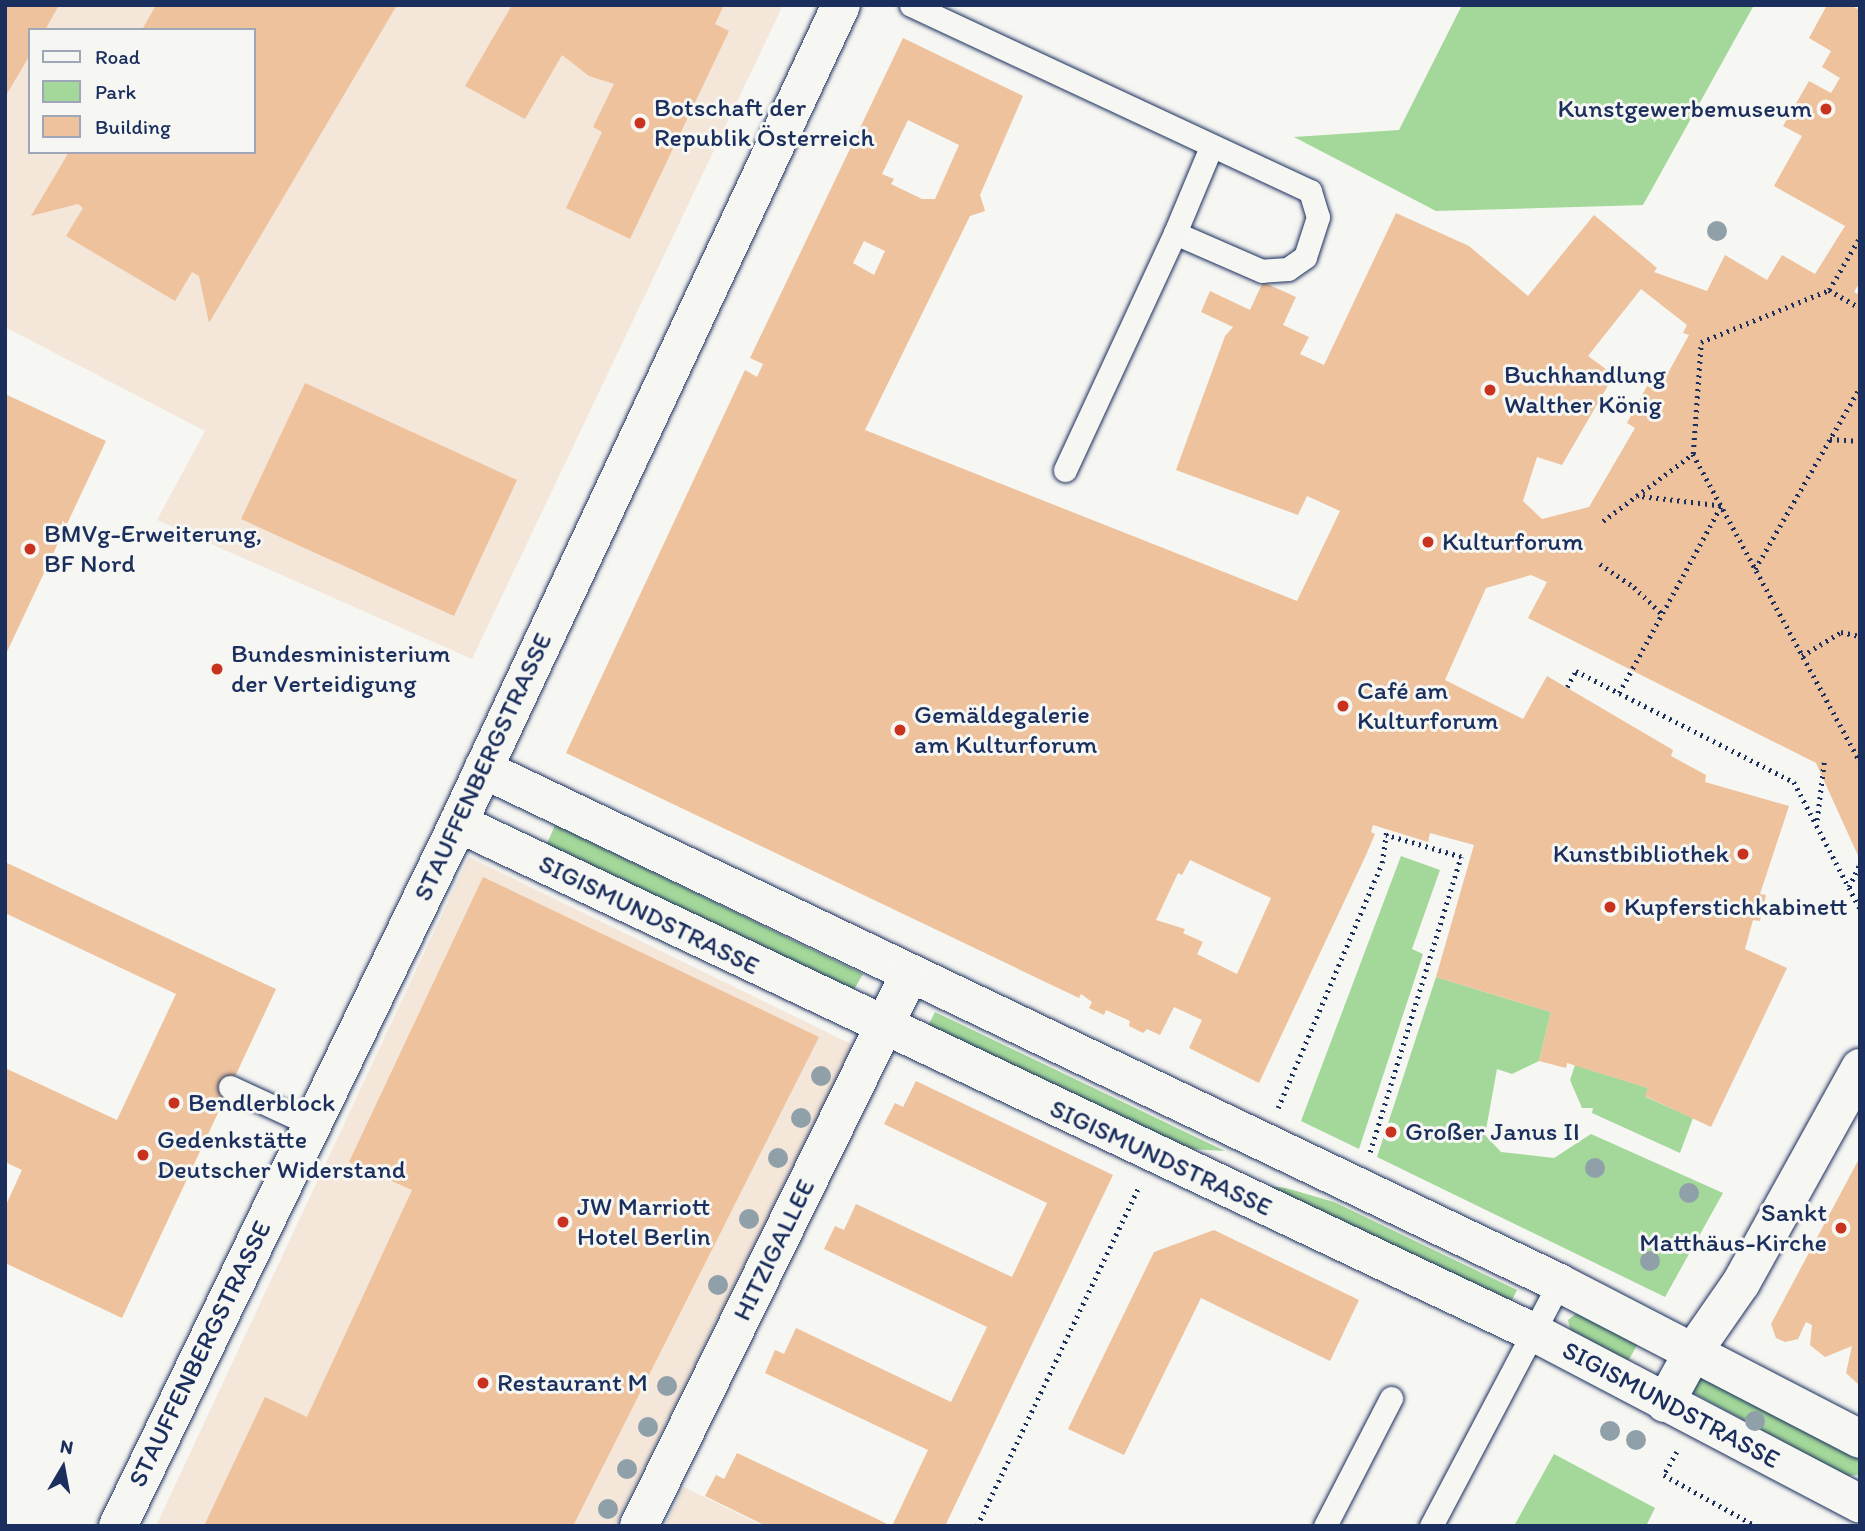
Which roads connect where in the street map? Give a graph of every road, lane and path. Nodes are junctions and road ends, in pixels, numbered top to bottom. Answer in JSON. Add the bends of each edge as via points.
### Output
{"nodes":[{"id":1,"x":841,"y":5,"type":"edge"},
{"id":2,"x":911,"y":5,"type":"edge"},
{"id":3,"x":1211,"y":147,"type":"junction"},
{"id":4,"x":1175,"y":233,"type":"junction"},
{"id":5,"x":1860,"y":237,"type":"edge"},
{"id":6,"x":1829,"y":290,"type":"junction"},
{"id":7,"x":1860,"y":308,"type":"edge"},
{"id":8,"x":1860,"y":387,"type":"edge"},
{"id":9,"x":1830,"y":439,"type":"junction"},
{"id":10,"x":1860,"y":441,"type":"edge"},
{"id":11,"x":1693,"y":454,"type":"junction"},
{"id":12,"x":1065,"y":470,"type":"dead end"},
{"id":13,"x":1636,"y":496,"type":"junction"},
{"id":14,"x":1721,"y":506,"type":"junction"},
{"id":15,"x":1603,"y":521,"type":"dead end"},
{"id":16,"x":1600,"y":564,"type":"dead end"},
{"id":17,"x":1755,"y":569,"type":"junction"},
{"id":18,"x":1662,"y":614,"type":"junction"},
{"id":19,"x":1860,"y":636,"type":"edge"},
{"id":20,"x":1802,"y":656,"type":"junction"},
{"id":21,"x":1567,"y":687,"type":"dead end"},
{"id":22,"x":1619,"y":693,"type":"junction"},
{"id":23,"x":1824,"y":762,"type":"dead end"},
{"id":24,"x":1860,"y":762,"type":"edge"},
{"id":25,"x":484,"y":769,"type":"junction"},
{"id":26,"x":1816,"y":822,"type":"junction"},
{"id":27,"x":458,"y":823,"type":"junction"},
{"id":28,"x":1860,"y":863,"type":"edge"},
{"id":29,"x":1849,"y":888,"type":"junction"},
{"id":30,"x":1860,"y":909,"type":"edge"},
{"id":31,"x":909,"y":975,"type":"junction"},
{"id":32,"x":884,"y":1027,"type":"junction"},
{"id":33,"x":1857,"y":1078,"type":"edge"},
{"id":34,"x":230,"y":1087,"type":"dead end"},
{"id":35,"x":1286,"y":1089,"type":"dead end"},
{"id":36,"x":310,"y":1124,"type":"junction"},
{"id":37,"x":1366,"y":1163,"type":"dead end"},
{"id":38,"x":1143,"y":1179,"type":"dead end"},
{"id":39,"x":1559,"y":1283,"type":"junction"},
{"id":40,"x":1533,"y":1332,"type":"junction"},
{"id":41,"x":1693,"y":1352,"type":"junction"},
{"id":42,"x":1391,"y":1398,"type":"dead end"},
{"id":43,"x":1665,"y":1403,"type":"junction"},
{"id":44,"x":1860,"y":1439,"type":"edge"},
{"id":45,"x":1683,"y":1442,"type":"dead end"},
{"id":46,"x":1860,"y":1504,"type":"edge"},
{"id":47,"x":118,"y":1526,"type":"edge"},
{"id":48,"x":639,"y":1526,"type":"edge"},
{"id":49,"x":977,"y":1526,"type":"edge"},
{"id":50,"x":1325,"y":1526,"type":"edge"},
{"id":51,"x":1431,"y":1526,"type":"edge"},
{"id":52,"x":1756,"y":1526,"type":"edge"}],
"edges":[{"from":1,"to":25,"type":"street","name":"STAUFFENBERGSTRASSE"},
{"from":2,"to":3,"type":"lane"},
{"from":3,"to":4,"type":"lane"},
{"from":3,"to":4,"type":"lane","via":[[1310,191],[1318,217],[1313,240],[1305,257],[1288,269],[1262,271]]},
{"from":4,"to":12,"type":"lane"},
{"from":5,"to":6,"type":"path"},
{"from":6,"to":7,"type":"path"},
{"from":6,"to":11,"type":"path","via":[[1701,342]]},
{"from":8,"to":9,"type":"path"},
{"from":9,"to":10,"type":"path"},
{"from":9,"to":17,"type":"path"},
{"from":11,"to":13,"type":"path"},
{"from":11,"to":14,"type":"path"},
{"from":13,"to":14,"type":"path"},
{"from":13,"to":15,"type":"path"},
{"from":14,"to":17,"type":"path"},
{"from":14,"to":18,"type":"path"},
{"from":16,"to":18,"type":"path"},
{"from":17,"to":20,"type":"path"},
{"from":18,"to":22,"type":"path"},
{"from":19,"to":20,"type":"path","via":[[1841,632]]},
{"from":20,"to":24,"type":"path"},
{"from":21,"to":22,"type":"path","via":[[1576,671]]},
{"from":22,"to":26,"type":"path","via":[[1794,782]]},
{"from":23,"to":26,"type":"path"},
{"from":25,"to":27,"type":"street","name":"STAUFFENBERGSTRASSE"},
{"from":25,"to":31,"type":"street"},
{"from":26,"to":29,"type":"path"},
{"from":27,"to":32,"type":"street","name":"SIGISMUNDSTRASSE"},
{"from":27,"to":36,"type":"street","name":"STAUFFENBERGSTRASSE"},
{"from":28,"to":29,"type":"path"},
{"from":29,"to":30,"type":"path"},
{"from":31,"to":32,"type":"street","name":"HITZIGALLEE"},
{"from":31,"to":39,"type":"street"},
{"from":32,"to":40,"type":"street","name":"SIGISMUNDSTRASSE"},
{"from":32,"to":48,"type":"street","name":"HITZIGALLEE"},
{"from":33,"to":41,"type":"street","via":[[1741,1283]]},
{"from":34,"to":36,"type":"lane"},
{"from":35,"to":37,"type":"path","via":[[1382,863],[1386,832],[1461,857]]},
{"from":36,"to":47,"type":"street","name":"STAUFFENBERGSTRASSE"},
{"from":38,"to":49,"type":"path"},
{"from":39,"to":40,"type":"lane"},
{"from":39,"to":41,"type":"street"},
{"from":40,"to":43,"type":"street","name":"SIGISMUNDSTRASSE"},
{"from":40,"to":51,"type":"lane"},
{"from":41,"to":43,"type":"street"},
{"from":41,"to":44,"type":"street"},
{"from":42,"to":50,"type":"lane"},
{"from":43,"to":46,"type":"street","name":"SIGISMUNDSTRASSE"},
{"from":45,"to":52,"type":"path","via":[[1664,1475]]}]}
